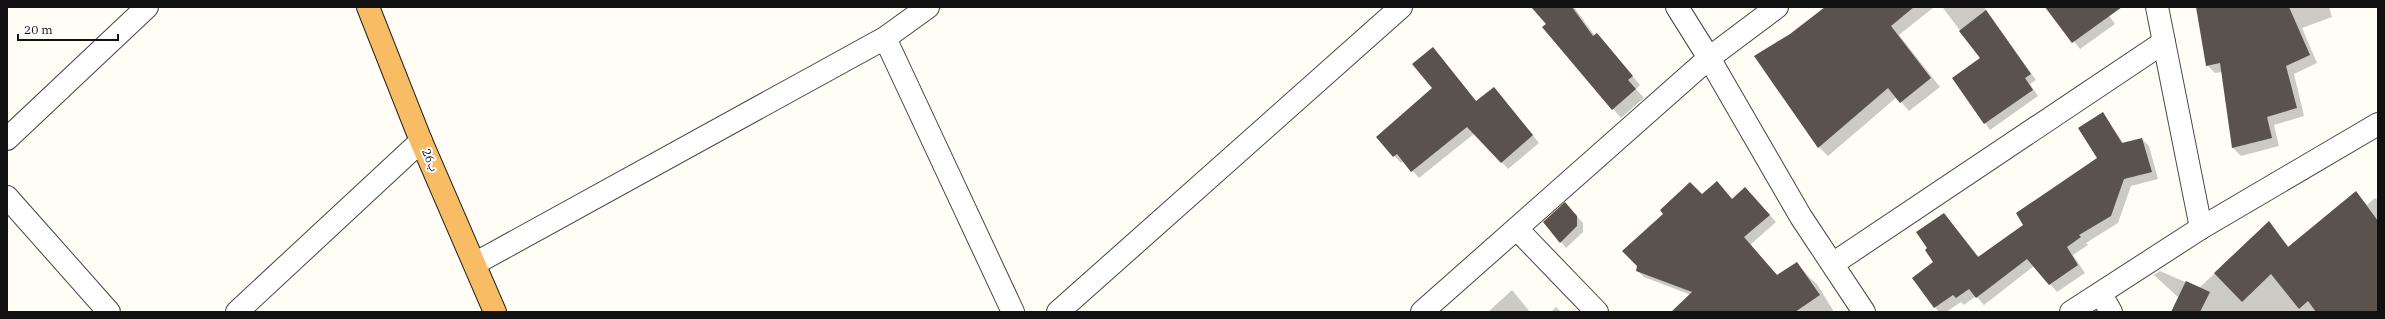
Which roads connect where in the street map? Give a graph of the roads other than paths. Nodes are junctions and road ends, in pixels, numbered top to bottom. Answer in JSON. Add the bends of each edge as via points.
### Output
{"nodes":[{"id":1,"x":147,"y":7,"type":"edge"},
{"id":2,"x":368,"y":7,"type":"edge"},
{"id":3,"x":928,"y":7,"type":"edge"},
{"id":4,"x":1401,"y":7,"type":"edge"},
{"id":5,"x":1677,"y":7,"type":"edge"},
{"id":6,"x":1777,"y":7,"type":"edge"},
{"id":7,"x":2157,"y":7,"type":"edge"},
{"id":8,"x":886,"y":38,"type":"junction"},
{"id":9,"x":2164,"y":42,"type":"junction"},
{"id":10,"x":1709,"y":58,"type":"junction"},
{"id":11,"x":2378,"y":124,"type":"edge"},
{"id":12,"x":7,"y":139,"type":"edge"},
{"id":13,"x":421,"y":141,"type":"junction"},
{"id":14,"x":7,"y":197,"type":"edge"},
{"id":15,"x":2201,"y":228,"type":"junction"},
{"id":16,"x":1517,"y":229,"type":"junction"},
{"id":17,"x":476,"y":263,"type":"junction"},
{"id":18,"x":1834,"y":263,"type":"junction"},
{"id":19,"x":2106,"y":303,"type":"edge"},
{"id":20,"x":109,"y":312,"type":"edge"},
{"id":21,"x":237,"y":312,"type":"edge"},
{"id":22,"x":495,"y":312,"type":"edge"},
{"id":23,"x":1013,"y":312,"type":"edge"},
{"id":24,"x":1058,"y":312,"type":"edge"},
{"id":25,"x":1422,"y":312,"type":"edge"},
{"id":26,"x":1597,"y":312,"type":"edge"},
{"id":27,"x":1864,"y":312,"type":"edge"},
{"id":28,"x":2071,"y":312,"type":"edge"}],
"edges":[{"from":1,"to":12,"type":"street"},
{"from":2,"to":13,"type":"highway","name":"26ب"},
{"from":3,"to":8,"type":"street"},
{"from":4,"to":24,"type":"street"},
{"from":5,"to":10,"type":"street"},
{"from":6,"to":10,"type":"street"},
{"from":7,"to":9,"type":"street"},
{"from":8,"to":17,"type":"street"},
{"from":8,"to":23,"type":"street"},
{"from":9,"to":15,"type":"street"},
{"from":9,"to":18,"type":"street"},
{"from":10,"to":16,"type":"street"},
{"from":10,"to":18,"type":"street","via":[[1801,217]]},
{"from":11,"to":15,"type":"street"},
{"from":13,"to":17,"type":"highway","name":"26ب"},
{"from":13,"to":21,"type":"street"},
{"from":14,"to":20,"type":"street"},
{"from":15,"to":19,"type":"street"},
{"from":16,"to":25,"type":"street"},
{"from":16,"to":26,"type":"street"},
{"from":17,"to":22,"type":"highway","name":"26ب"},
{"from":18,"to":27,"type":"street"},
{"from":19,"to":28,"type":"street"}]}
